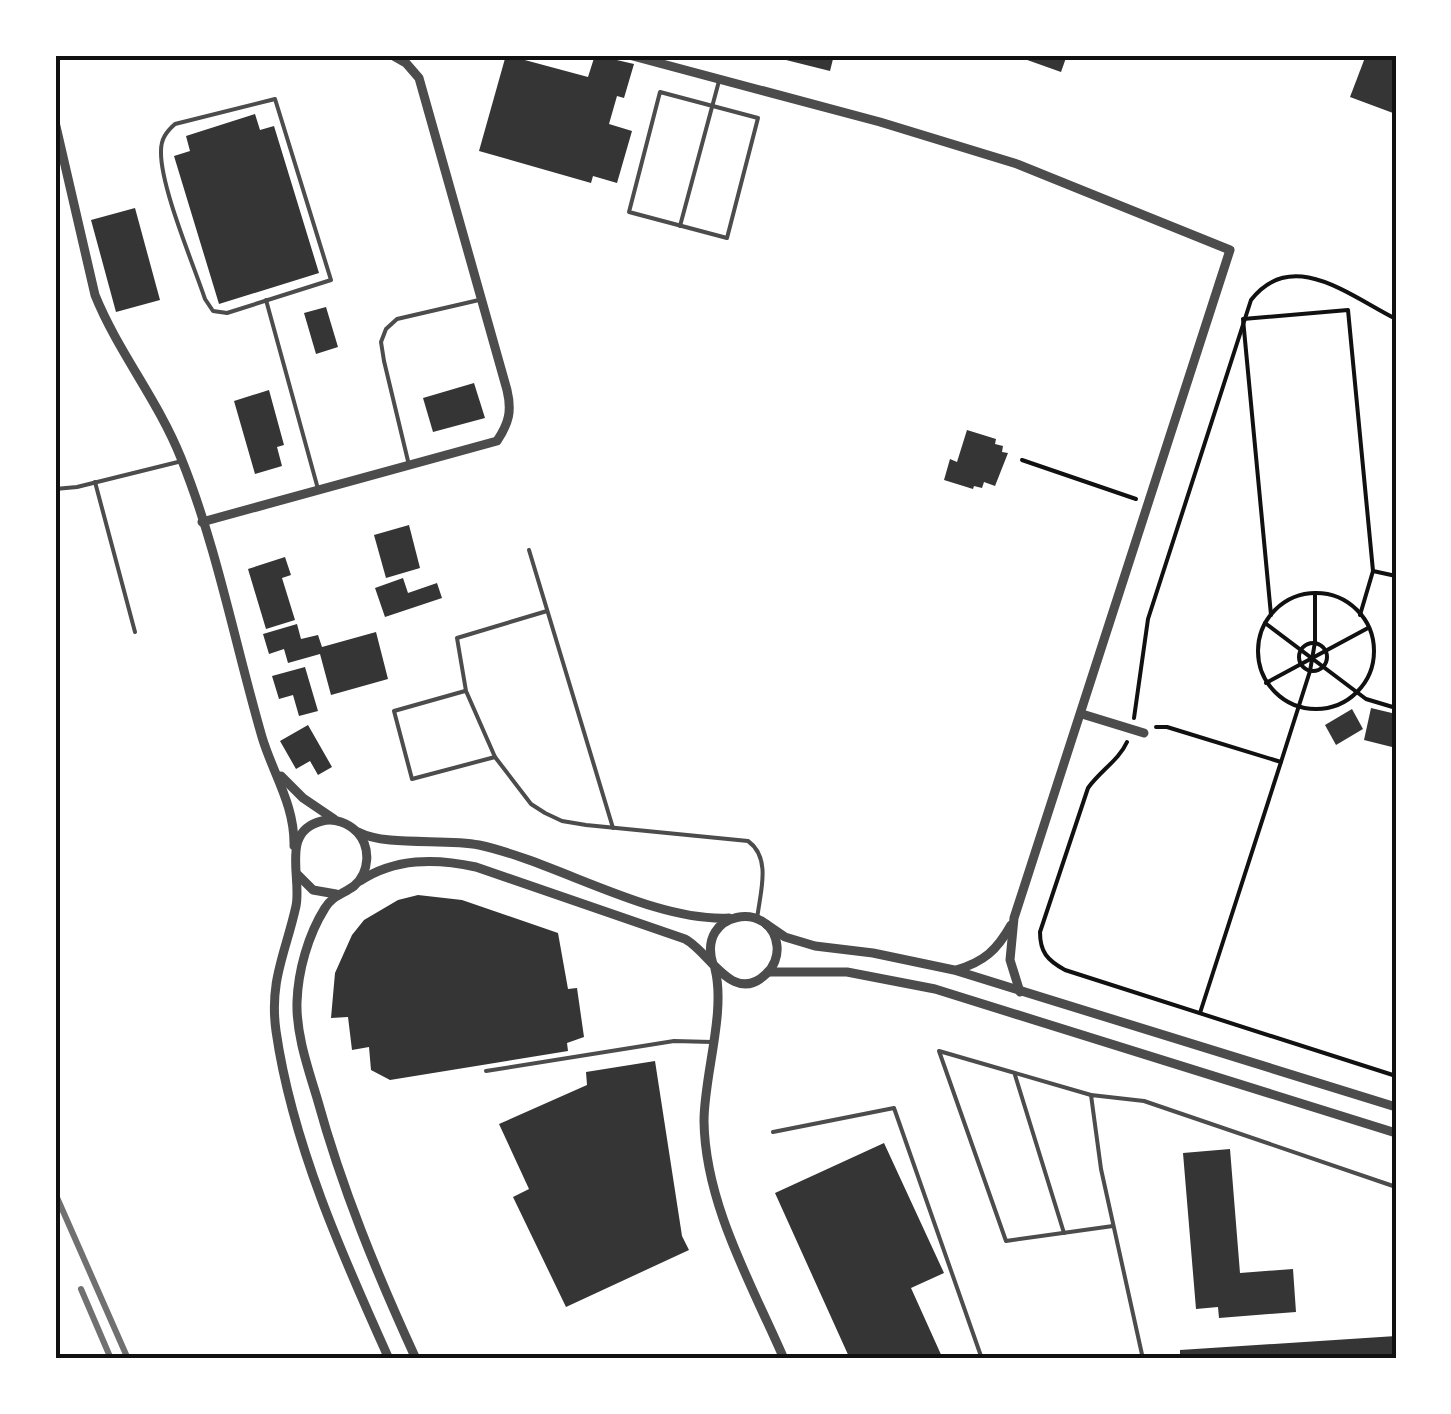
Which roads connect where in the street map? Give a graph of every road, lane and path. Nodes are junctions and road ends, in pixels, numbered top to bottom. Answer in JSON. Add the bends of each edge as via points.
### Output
{"nodes":[{"id":1,"x":392,"y":55,"type":"edge"},
{"id":2,"x":629,"y":55,"type":"edge"},
{"id":3,"x":720,"y":78,"type":"junction"},
{"id":4,"x":712,"y":106,"type":"junction"},
{"id":5,"x":55,"y":124,"type":"edge"},
{"id":6,"x":680,"y":226,"type":"junction"},
{"id":7,"x":484,"y":299,"type":"junction"},
{"id":8,"x":266,"y":300,"type":"junction"},
{"id":9,"x":1243,"y":319,"type":"junction"},
{"id":10,"x":1396,"y":319,"type":"edge"},
{"id":11,"x":1022,"y":460,"type":"dead end"},
{"id":12,"x":182,"y":461,"type":"junction"},
{"id":13,"x":409,"y":465,"type":"junction"},
{"id":14,"x":95,"y":482,"type":"junction"},
{"id":15,"x":55,"y":489,"type":"edge"},
{"id":16,"x":318,"y":490,"type":"junction"},
{"id":17,"x":1148,"y":503,"type":"junction"},
{"id":18,"x":202,"y":522,"type":"junction"},
{"id":19,"x":529,"y":550,"type":"dead end"},
{"id":20,"x":1373,"y":571,"type":"junction"},
{"id":21,"x":1396,"y":576,"type":"edge"},
{"id":22,"x":1315,"y":593,"type":"junction"},
{"id":23,"x":547,"y":611,"type":"junction"},
{"id":24,"x":1360,"y":614,"type":"junction"},
{"id":25,"x":1271,"y":615,"type":"junction"},
{"id":26,"x":1265,"y":623,"type":"junction"},
{"id":27,"x":1368,"y":628,"type":"junction"},
{"id":28,"x":135,"y":632,"type":"dead end"},
{"id":29,"x":1314,"y":642,"type":"junction"},
{"id":30,"x":1300,"y":650,"type":"junction"},
{"id":31,"x":1326,"y":651,"type":"junction"},
{"id":32,"x":1312,"y":659,"type":"junction"},
{"id":33,"x":1301,"y":664,"type":"junction"},
{"id":34,"x":1323,"y":667,"type":"junction"},
{"id":35,"x":1310,"y":671,"type":"junction"},
{"id":36,"x":1266,"y":683,"type":"junction"},
{"id":37,"x":466,"y":691,"type":"junction"},
{"id":38,"x":1356,"y":692,"type":"junction"},
{"id":39,"x":1298,"y":707,"type":"junction"},
{"id":40,"x":1396,"y":708,"type":"edge"},
{"id":41,"x":1082,"y":714,"type":"junction"},
{"id":42,"x":1131,"y":729,"type":"junction"},
{"id":43,"x":1144,"y":734,"type":"dead end"},
{"id":44,"x":495,"y":756,"type":"junction"},
{"id":45,"x":1281,"y":762,"type":"junction"},
{"id":46,"x":274,"y":765,"type":"junction"},
{"id":47,"x":337,"y":821,"type":"junction"},
{"id":48,"x":350,"y":826,"type":"junction"},
{"id":49,"x":612,"y":828,"type":"junction"},
{"id":50,"x":294,"y":854,"type":"junction"},
{"id":51,"x":296,"y":870,"type":"junction"},
{"id":52,"x":358,"y":882,"type":"junction"},
{"id":53,"x":344,"y":892,"type":"junction"},
{"id":54,"x":731,"y":918,"type":"junction"},
{"id":55,"x":1014,"y":918,"type":"junction"},
{"id":56,"x":762,"y":922,"type":"junction"},
{"id":57,"x":714,"y":965,"type":"junction"},
{"id":58,"x":954,"y":970,"type":"junction"},
{"id":59,"x":769,"y":972,"type":"junction"},
{"id":60,"x":1020,"y":992,"type":"junction"},
{"id":61,"x":1200,"y":1014,"type":"junction"},
{"id":62,"x":712,"y":1042,"type":"junction"},
{"id":63,"x":486,"y":1072,"type":"dead end"},
{"id":64,"x":1015,"y":1073,"type":"junction"},
{"id":65,"x":1396,"y":1076,"type":"edge"},
{"id":66,"x":1092,"y":1095,"type":"junction"},
{"id":67,"x":1396,"y":1107,"type":"edge"},
{"id":68,"x":774,"y":1132,"type":"dead end"},
{"id":69,"x":1396,"y":1134,"type":"edge"},
{"id":70,"x":1396,"y":1188,"type":"edge"},
{"id":71,"x":1113,"y":1226,"type":"junction"},
{"id":72,"x":1064,"y":1233,"type":"junction"},
{"id":73,"x":389,"y":1359,"type":"edge"},
{"id":74,"x":416,"y":1359,"type":"edge"},
{"id":75,"x":784,"y":1359,"type":"edge"},
{"id":76,"x":982,"y":1359,"type":"edge"},
{"id":77,"x":1143,"y":1359,"type":"edge"}],
"edges":[{"from":1,"to":7,"type":"street","via":[[419,78]]},
{"from":2,"to":3,"type":"street"},
{"from":3,"to":4,"type":"lane"},
{"from":3,"to":17,"type":"street","via":[[1017,164],[1230,250]]},
{"from":4,"to":6,"type":"lane"},
{"from":4,"to":6,"type":"lane","via":[[758,118],[727,238]]},
{"from":4,"to":6,"type":"lane","via":[[660,92],[629,212]]},
{"from":5,"to":12,"type":"street","via":[[95,295]]},
{"from":7,"to":13,"type":"street","via":[[511,409],[506,426],[497,440]]},
{"from":7,"to":13,"type":"lane","via":[[397,320],[386,329],[381,342]]},
{"from":8,"to":8,"type":"lane","via":[[331,280],[276,99],[175,124],[160,148],[162,171],[212,310],[226,313]]},
{"from":8,"to":16,"type":"lane"},
{"from":9,"to":10,"type":"path","via":[[1262,286],[1292,274]]},
{"from":9,"to":20,"type":"path","via":[[1348,310]]},
{"from":9,"to":25,"type":"path"},
{"from":9,"to":42,"type":"path","via":[[1148,619]]},
{"from":11,"to":17,"type":"path"},
{"from":12,"to":14,"type":"lane"},
{"from":12,"to":18,"type":"street"},
{"from":13,"to":16,"type":"street"},
{"from":14,"to":15,"type":"lane"},
{"from":14,"to":28,"type":"lane"},
{"from":16,"to":18,"type":"street"},
{"from":17,"to":41,"type":"street"},
{"from":18,"to":46,"type":"street"},
{"from":19,"to":23,"type":"lane"},
{"from":20,"to":21,"type":"path"},
{"from":20,"to":24,"type":"path"},
{"from":22,"to":24,"type":"path","via":[[1350,603]]},
{"from":22,"to":25,"type":"path","via":[[1295,596]]},
{"from":22,"to":29,"type":"path"},
{"from":23,"to":37,"type":"lane","via":[[457,638]]},
{"from":23,"to":49,"type":"lane"},
{"from":24,"to":27,"type":"path"},
{"from":25,"to":26,"type":"path"},
{"from":26,"to":30,"type":"path"},
{"from":26,"to":36,"type":"path","via":[[1258,654]]},
{"from":27,"to":31,"type":"path"},
{"from":27,"to":38,"type":"path","via":[[1372,666]]},
{"from":29,"to":30,"type":"path"},
{"from":29,"to":31,"type":"path"},
{"from":29,"to":32,"type":"path"},
{"from":30,"to":32,"type":"path"},
{"from":30,"to":33,"type":"path"},
{"from":31,"to":32,"type":"path"},
{"from":31,"to":34,"type":"path"},
{"from":32,"to":33,"type":"path"},
{"from":32,"to":34,"type":"path"},
{"from":32,"to":35,"type":"path"},
{"from":33,"to":35,"type":"path"},
{"from":33,"to":36,"type":"path"},
{"from":34,"to":35,"type":"path"},
{"from":34,"to":38,"type":"path"},
{"from":35,"to":39,"type":"path"},
{"from":36,"to":39,"type":"path"},
{"from":37,"to":44,"type":"lane"},
{"from":37,"to":44,"type":"lane","via":[[394,711],[412,779]]},
{"from":38,"to":39,"type":"path","via":[[1331,708]]},
{"from":38,"to":40,"type":"path"},
{"from":39,"to":45,"type":"path"},
{"from":41,"to":42,"type":"street"},
{"from":41,"to":55,"type":"street"},
{"from":42,"to":43,"type":"street"},
{"from":42,"to":45,"type":"path","via":[[1167,727]]},
{"from":42,"to":61,"type":"path","via":[[1126,747],[1088,788],[1040,948],[1065,970]]},
{"from":44,"to":49,"type":"lane","via":[[545,814]]},
{"from":45,"to":61,"type":"path"},
{"from":46,"to":47,"type":"street","via":[[302,798]]},
{"from":46,"to":50,"type":"street","via":[[291,813]]},
{"from":47,"to":48,"type":"street"},
{"from":47,"to":50,"type":"street","via":[[308,828]]},
{"from":48,"to":52,"type":"street","via":[[366,852]]},
{"from":48,"to":54,"type":"street","via":[[375,838],[487,847],[690,917]]},
{"from":49,"to":56,"type":"lane","via":[[748,841],[764,865]]},
{"from":50,"to":51,"type":"street"},
{"from":51,"to":53,"type":"street","via":[[318,892]]},
{"from":51,"to":73,"type":"street","via":[[296,902],[275,987],[276,1033],[322,1198]]},
{"from":52,"to":53,"type":"street"},
{"from":52,"to":57,"type":"street","via":[[401,862],[468,866],[685,939]]},
{"from":53,"to":74,"type":"street","via":[[328,903],[312,936],[299,980],[298,1021],[352,1210]]},
{"from":54,"to":56,"type":"street"},
{"from":54,"to":57,"type":"street","via":[[712,937]]},
{"from":55,"to":58,"type":"street","via":[[982,961]]},
{"from":55,"to":60,"type":"street","via":[[1010,960]]},
{"from":56,"to":58,"type":"street","via":[[784,938],[815,946]]},
{"from":56,"to":59,"type":"street","via":[[777,946]]},
{"from":57,"to":59,"type":"street","via":[[738,983]]},
{"from":57,"to":62,"type":"street"},
{"from":58,"to":60,"type":"street"},
{"from":59,"to":69,"type":"street","via":[[848,972],[935,989]]},
{"from":60,"to":67,"type":"street"},
{"from":61,"to":65,"type":"path"},
{"from":62,"to":63,"type":"lane","via":[[674,1041]]},
{"from":62,"to":75,"type":"street","via":[[708,1162]]},
{"from":64,"to":66,"type":"lane"},
{"from":64,"to":72,"type":"lane"},
{"from":64,"to":72,"type":"lane","via":[[939,1051],[1006,1241]]},
{"from":66,"to":70,"type":"lane","via":[[1144,1101]]},
{"from":66,"to":71,"type":"lane"},
{"from":68,"to":76,"type":"lane","via":[[894,1108]]},
{"from":71,"to":72,"type":"lane"},
{"from":71,"to":77,"type":"lane"}]}
